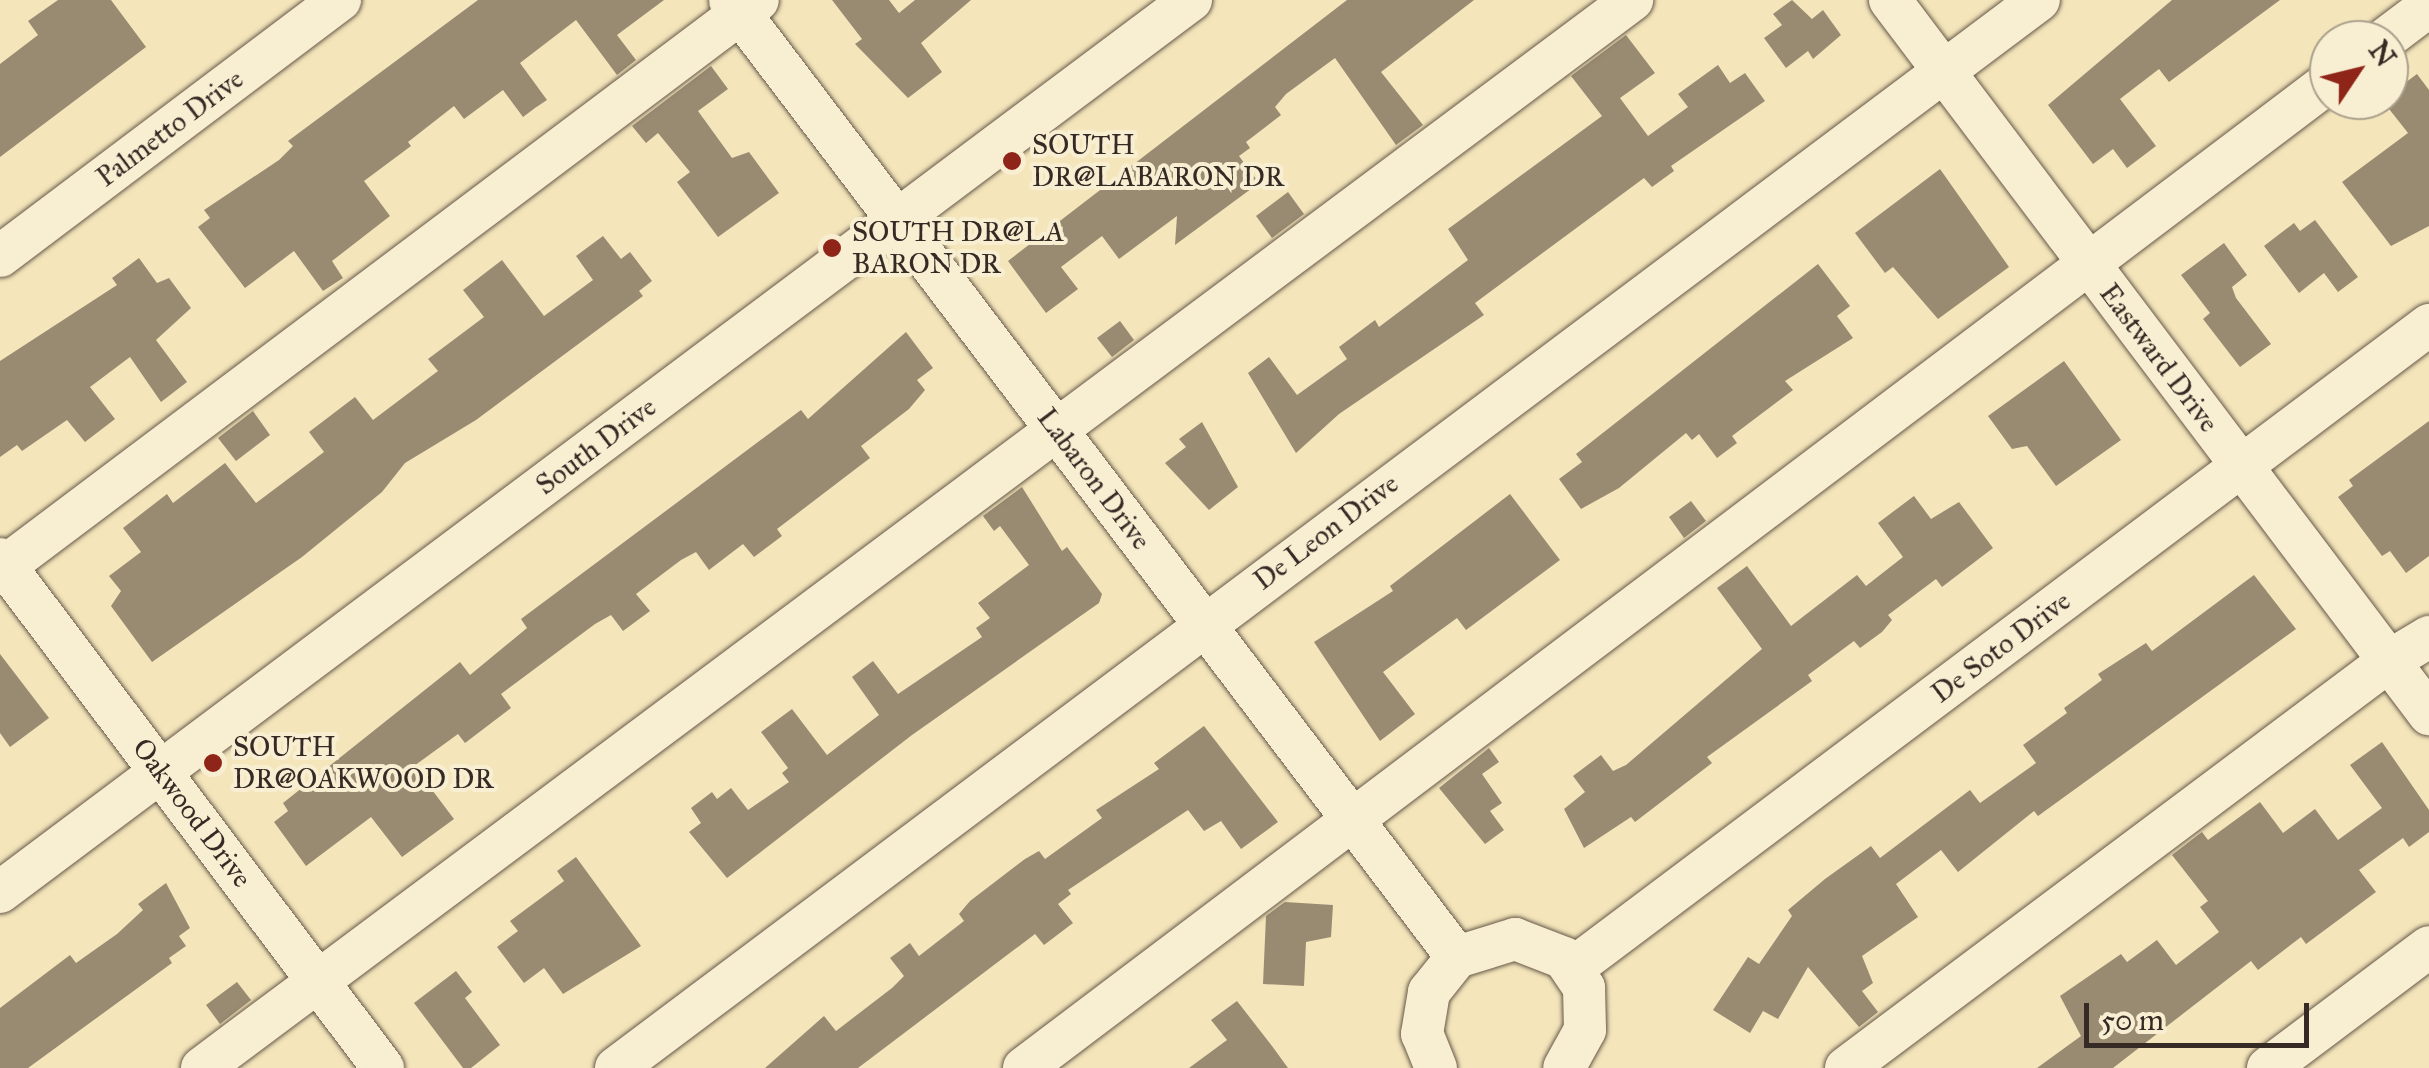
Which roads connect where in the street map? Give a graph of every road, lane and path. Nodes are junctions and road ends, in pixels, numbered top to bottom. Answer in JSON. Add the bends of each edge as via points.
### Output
{"nodes":[{"id":1,"x":340,"y":0,"type":"edge"},
{"id":2,"x":1191,"y":0,"type":"edge"},
{"id":3,"x":1632,"y":0,"type":"edge"},
{"id":4,"x":1890,"y":0,"type":"edge"},
{"id":5,"x":2039,"y":0,"type":"edge"},
{"id":6,"x":743,"y":4,"type":"edge"},
{"id":7,"x":2429,"y":6,"type":"edge"},
{"id":8,"x":2409,"y":21,"type":"edge"},
{"id":9,"x":1944,"y":71,"type":"junction"},
{"id":10,"x":2309,"y":97,"type":"edge"},
{"id":11,"x":899,"y":220,"type":"junction"},
{"id":12,"x":0,"y":256,"type":"edge"},
{"id":13,"x":2088,"y":264,"type":"junction"},
{"id":14,"x":2429,"y":325,"type":"edge"},
{"id":15,"x":1057,"y":430,"type":"junction"},
{"id":16,"x":2241,"y":467,"type":"junction"},
{"id":17,"x":2,"y":565,"type":"edge"},
{"id":18,"x":1203,"y":624,"type":"junction"},
{"id":19,"x":2429,"y":637,"type":"edge"},
{"id":20,"x":2388,"y":661,"type":"junction"},
{"id":21,"x":2429,"y":714,"type":"edge"},
{"id":22,"x":161,"y":770,"type":"junction"},
{"id":23,"x":1353,"y":820,"type":"junction"},
{"id":24,"x":0,"y":892,"type":"edge"},
{"id":25,"x":2429,"y":948,"type":"edge"},
{"id":26,"x":1457,"y":957,"type":"junction"},
{"id":27,"x":1573,"y":968,"type":"junction"},
{"id":28,"x":317,"y":982,"type":"junction"},
{"id":29,"x":202,"y":1068,"type":"edge"},
{"id":30,"x":383,"y":1068,"type":"edge"},
{"id":31,"x":616,"y":1068,"type":"edge"},
{"id":32,"x":1024,"y":1068,"type":"edge"},
{"id":33,"x":1436,"y":1068,"type":"edge"},
{"id":34,"x":1564,"y":1068,"type":"edge"},
{"id":35,"x":1846,"y":1068,"type":"edge"},
{"id":36,"x":2268,"y":1068,"type":"edge"}],
"edges":[{"from":1,"to":12,"type":"street","name":"Palmetto Drive"},
{"from":2,"to":11,"type":"street","name":"South Drive"},
{"from":3,"to":15,"type":"street"},
{"from":4,"to":9,"type":"street","name":"Eastward Drive"},
{"from":5,"to":9,"type":"street","name":"De Leon Drive"},
{"from":6,"to":11,"type":"street","name":"Labaron Drive"},
{"from":6,"to":17,"type":"street"},
{"from":7,"to":8,"type":"street"},
{"from":9,"to":13,"type":"street","name":"Eastward Drive"},
{"from":9,"to":18,"type":"street","name":"De Leon Drive"},
{"from":10,"to":13,"type":"street"},
{"from":11,"to":15,"type":"street","name":"Labaron Drive"},
{"from":11,"to":22,"type":"street","name":"South Drive"},
{"from":13,"to":16,"type":"street","name":"Eastward Drive"},
{"from":13,"to":23,"type":"street"},
{"from":14,"to":16,"type":"street","name":"De Soto Drive"},
{"from":15,"to":18,"type":"street","name":"Labaron Drive"},
{"from":15,"to":28,"type":"street"},
{"from":16,"to":20,"type":"street","name":"Eastward Drive"},
{"from":16,"to":27,"type":"street","name":"De Soto Drive"},
{"from":17,"to":22,"type":"street","name":"Oakwood Drive"},
{"from":18,"to":23,"type":"street","name":"Labaron Drive"},
{"from":18,"to":31,"type":"street","name":"De Leon Drive"},
{"from":19,"to":20,"type":"street"},
{"from":20,"to":21,"type":"street","name":"Eastward Drive"},
{"from":20,"to":35,"type":"street"},
{"from":22,"to":24,"type":"street","name":"South Drive"},
{"from":22,"to":28,"type":"street","name":"Oakwood Drive"},
{"from":23,"to":26,"type":"street","name":"Labaron Drive"},
{"from":23,"to":32,"type":"street"},
{"from":25,"to":36,"type":"street"},
{"from":26,"to":27,"type":"street","via":[[1515,939],[1546,946]]},
{"from":26,"to":33,"type":"street","via":[[1429,992],[1423,1012],[1422,1034]]},
{"from":27,"to":34,"type":"street","via":[[1587,1006],[1585,1030]]},
{"from":28,"to":29,"type":"street"},
{"from":28,"to":30,"type":"street","name":"Oakwood Drive"}]}
